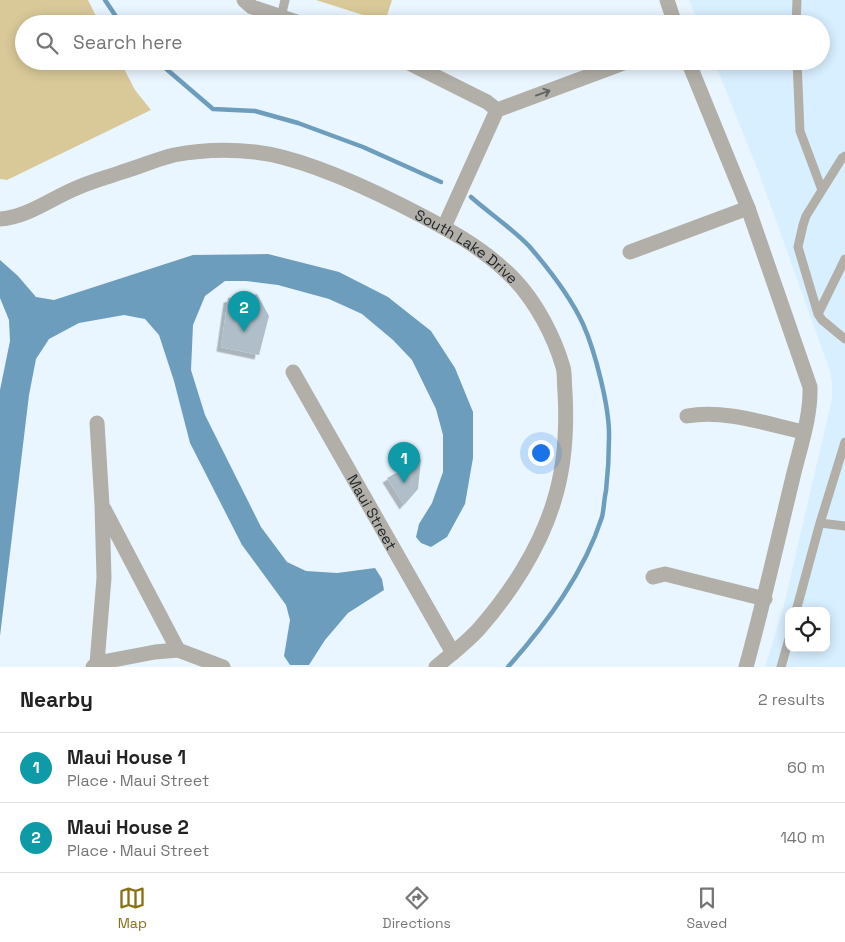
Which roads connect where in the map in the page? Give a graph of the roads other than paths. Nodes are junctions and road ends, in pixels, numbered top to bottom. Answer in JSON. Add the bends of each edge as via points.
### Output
{"nodes":[{"id":1,"x":244,"y":0,"type":"edge"},
{"id":2,"x":285,"y":0,"type":"edge"},
{"id":3,"x":667,"y":0,"type":"edge"},
{"id":4,"x":797,"y":0,"type":"edge"},
{"id":5,"x":274,"y":15,"type":"edge"},
{"id":6,"x":281,"y":15,"type":"edge"},
{"id":7,"x":671,"y":15,"type":"edge"},
{"id":8,"x":796,"y":15,"type":"edge"},
{"id":9,"x":423,"y":70,"type":"edge"},
{"id":10,"x":605,"y":70,"type":"edge"},
{"id":11,"x":692,"y":70,"type":"edge"},
{"id":12,"x":797,"y":70,"type":"edge"},
{"id":13,"x":497,"y":110,"type":"junction"},
{"id":14,"x":845,"y":156,"type":"edge"},
{"id":15,"x":822,"y":190,"type":"junction"},
{"id":16,"x":748,"y":208,"type":"junction"},
{"id":17,"x":0,"y":219,"type":"edge"},
{"id":18,"x":444,"y":227,"type":"junction"},
{"id":19,"x":630,"y":252,"type":"dead end"},
{"id":20,"x":845,"y":259,"type":"edge"},
{"id":21,"x":818,"y":314,"type":"junction"},
{"id":22,"x":845,"y":339,"type":"edge"},
{"id":23,"x":293,"y":372,"type":"dead end"},
{"id":24,"x":687,"y":416,"type":"dead end"},
{"id":25,"x":97,"y":423,"type":"dead end"},
{"id":26,"x":803,"y":432,"type":"junction"},
{"id":27,"x":845,"y":442,"type":"edge"},
{"id":28,"x":102,"y":505,"type":"junction"},
{"id":29,"x":820,"y":523,"type":"junction"},
{"id":30,"x":845,"y":526,"type":"edge"},
{"id":31,"x":653,"y":577,"type":"dead end"},
{"id":32,"x":764,"y":599,"type":"junction"},
{"id":33,"x":797,"y":607,"type":"edge"},
{"id":34,"x":178,"y":650,"type":"junction"},
{"id":35,"x":785,"y":652,"type":"edge"},
{"id":36,"x":453,"y":653,"type":"junction"},
{"id":37,"x":95,"y":665,"type":"edge"},
{"id":38,"x":223,"y":667,"type":"edge"},
{"id":39,"x":436,"y":667,"type":"edge"},
{"id":40,"x":746,"y":667,"type":"edge"},
{"id":41,"x":781,"y":667,"type":"edge"}],
"edges":[{"from":1,"to":5,"type":"street","via":[[252,7]]},
{"from":2,"to":6,"type":"lane"},
{"from":3,"to":7,"type":"street"},
{"from":4,"to":8,"type":"lane"},
{"from":9,"to":13,"type":"street"},
{"from":13,"to":10,"type":"street","one_way":true},
{"from":11,"to":16,"type":"street"},
{"from":12,"to":15,"type":"lane","via":[[800,131]]},
{"from":13,"to":18,"type":"street"},
{"from":14,"to":15,"type":"lane"},
{"from":15,"to":21,"type":"lane","via":[[802,225],[798,247]]},
{"from":16,"to":19,"type":"street"},
{"from":16,"to":26,"type":"street","via":[[810,387]]},
{"from":17,"to":18,"type":"street","name":"South Lake Drive","via":[[35,208],[78,187],[173,156],[210,151],[256,152],[302,163],[378,193]]},
{"from":18,"to":36,"type":"street","name":"South Lake Drive","via":[[482,250],[515,280],[536,309],[552,336],[564,369],[567,418],[555,501],[542,534],[504,598],[477,631]]},
{"from":20,"to":21,"type":"lane"},
{"from":21,"to":22,"type":"lane"},
{"from":23,"to":36,"type":"street","name":"Maui Street"},
{"from":24,"to":26,"type":"street","via":[[721,414]]},
{"from":25,"to":28,"type":"street"},
{"from":26,"to":32,"type":"street"},
{"from":27,"to":29,"type":"lane"},
{"from":28,"to":34,"type":"street"},
{"from":28,"to":37,"type":"street","via":[[104,578]]},
{"from":29,"to":30,"type":"lane"},
{"from":29,"to":33,"type":"lane"},
{"from":31,"to":32,"type":"street","via":[[665,574]]},
{"from":32,"to":40,"type":"street"},
{"from":34,"to":37,"type":"street"},
{"from":34,"to":38,"type":"street"},
{"from":35,"to":41,"type":"lane"},
{"from":36,"to":39,"type":"street","name":"South Lake Drive"}]}
